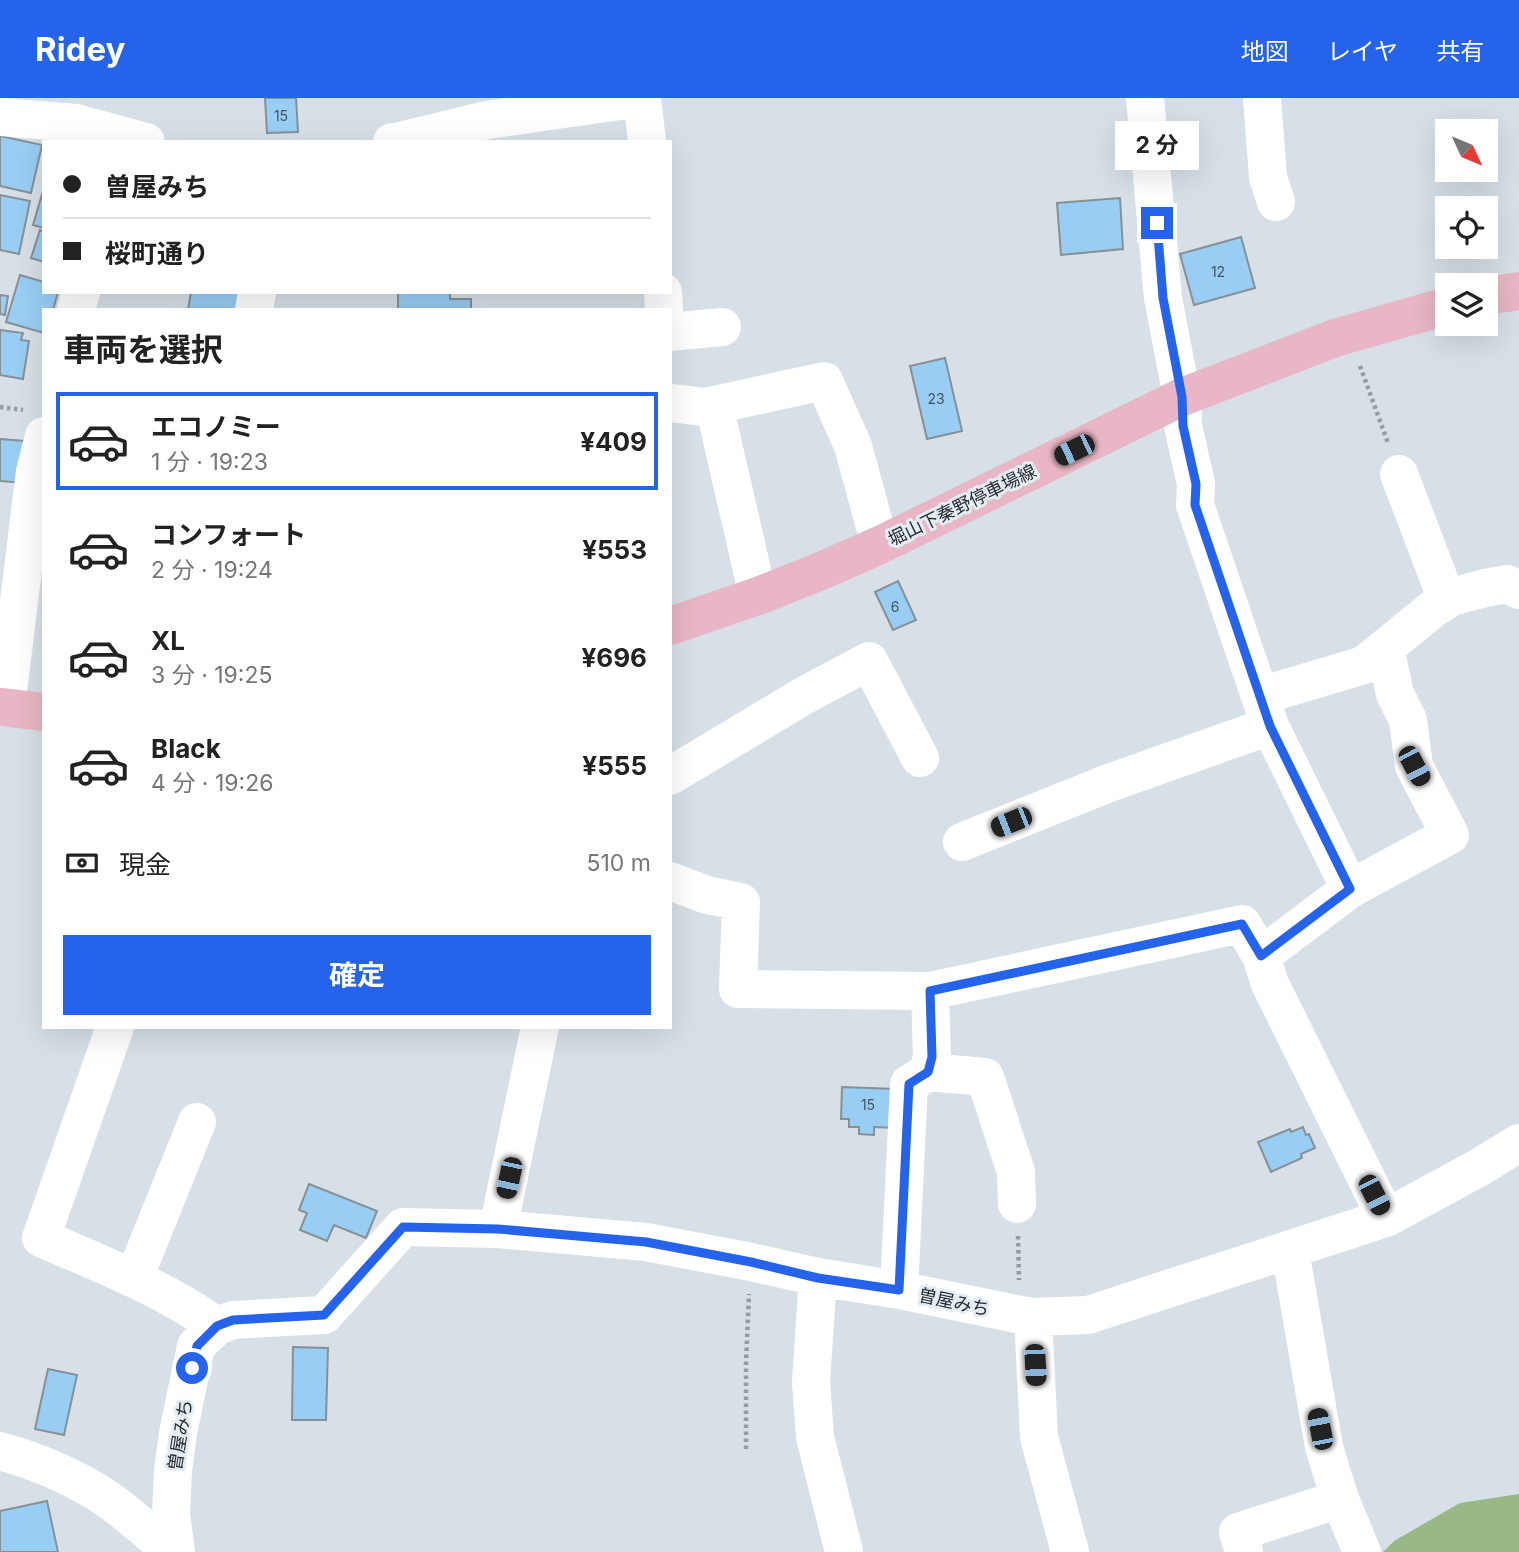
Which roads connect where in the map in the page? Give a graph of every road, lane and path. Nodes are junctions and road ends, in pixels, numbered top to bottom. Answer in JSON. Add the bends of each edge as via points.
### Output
{"nodes":[{"id":1,"x":641,"y":98,"type":"edge"},
{"id":2,"x":1145,"y":98,"type":"edge"},
{"id":3,"x":1262,"y":98,"type":"edge"},
{"id":4,"x":487,"y":109,"type":"edge"},
{"id":5,"x":0,"y":117,"type":"edge"},
{"id":6,"x":132,"y":140,"type":"edge"},
{"id":7,"x":403,"y":140,"type":"edge"},
{"id":8,"x":647,"y":140,"type":"edge"},
{"id":9,"x":1276,"y":202,"type":"dead end"},
{"id":10,"x":1519,"y":291,"type":"edge"},
{"id":11,"x":1498,"y":294,"type":"edge"},
{"id":12,"x":1435,"y":309,"type":"edge"},
{"id":13,"x":722,"y":327,"type":"dead end"},
{"id":14,"x":672,"y":332,"type":"edge"},
{"id":15,"x":1360,"y":365,"type":"dead end"},
{"id":16,"x":1182,"y":397,"type":"junction"},
{"id":17,"x":672,"y":402,"type":"edge"},
{"id":18,"x":719,"y":427,"type":"dead end"},
{"id":19,"x":42,"y":444,"type":"edge"},
{"id":20,"x":1399,"y":474,"type":"joint"},
{"id":21,"x":880,"y":545,"type":"junction"},
{"id":22,"x":1519,"y":590,"type":"edge"},
{"id":23,"x":758,"y":596,"type":"junction"},
{"id":24,"x":1447,"y":600,"type":"junction"},
{"id":25,"x":672,"y":625,"type":"edge"},
{"id":26,"x":1385,"y":648,"type":"junction"},
{"id":27,"x":3,"y":707,"type":"edge"},
{"id":28,"x":1265,"y":711,"type":"junction"},
{"id":29,"x":42,"y":712,"type":"edge"},
{"id":30,"x":920,"y":758,"type":"dead end"},
{"id":31,"x":672,"y":775,"type":"edge"},
{"id":32,"x":962,"y":842,"type":"dead end"},
{"id":33,"x":672,"y":882,"type":"edge"},
{"id":34,"x":1350,"y":889,"type":"junction"},
{"id":35,"x":1261,"y":956,"type":"junction"},
{"id":36,"x":930,"y":991,"type":"junction"},
{"id":37,"x":114,"y":1029,"type":"edge"},
{"id":38,"x":540,"y":1029,"type":"edge"},
{"id":39,"x":928,"y":1072,"type":"junction"},
{"id":40,"x":197,"y":1122,"type":"dead end"},
{"id":41,"x":1519,"y":1143,"type":"edge"},
{"id":42,"x":1017,"y":1204,"type":"joint"},
{"id":43,"x":1386,"y":1218,"type":"junction"},
{"id":44,"x":498,"y":1229,"type":"junction"},
{"id":45,"x":1290,"y":1250,"type":"junction"},
{"id":46,"x":751,"y":1262,"type":"junction"},
{"id":47,"x":134,"y":1278,"type":"junction"},
{"id":48,"x":818,"y":1278,"type":"junction"},
{"id":49,"x":899,"y":1290,"type":"junction"},
{"id":50,"x":1027,"y":1316,"type":"junction"},
{"id":51,"x":217,"y":1326,"type":"junction"},
{"id":52,"x":746,"y":1449,"type":"dead end"},
{"id":53,"x":0,"y":1451,"type":"edge"},
{"id":54,"x":1340,"y":1499,"type":"junction"},
{"id":55,"x":174,"y":1552,"type":"edge"},
{"id":56,"x":844,"y":1552,"type":"edge"},
{"id":57,"x":1070,"y":1552,"type":"edge"},
{"id":58,"x":1244,"y":1552,"type":"edge"},
{"id":59,"x":1363,"y":1552,"type":"edge"}],
"edges":[{"from":1,"to":4,"type":"street"},
{"from":1,"to":8,"type":"street"},
{"from":2,"to":16,"type":"street","via":[[1163,298]]},
{"from":3,"to":9,"type":"street","via":[[1268,177]]},
{"from":4,"to":7,"type":"street"},
{"from":5,"to":6,"type":"street","via":[[76,124]]},
{"from":10,"to":11,"type":"main road"},
{"from":12,"to":16,"type":"main road","name":"堀山下秦野停車場線","via":[[1335,338]]},
{"from":13,"to":14,"type":"street"},
{"from":15,"to":20,"type":"path"},
{"from":16,"to":21,"type":"main road","name":"堀山下秦野停車場線"},
{"from":16,"to":28,"type":"street","via":[[1183,426],[1196,484],[1195,505]]},
{"from":17,"to":21,"type":"street","via":[[705,407],[824,381],[853,446]]},
{"from":18,"to":23,"type":"street"},
{"from":19,"to":27,"type":"street"},
{"from":20,"to":24,"type":"street"},
{"from":21,"to":23,"type":"main road","name":"堀山下秦野停車場線"},
{"from":22,"to":24,"type":"street","via":[[1507,584]]},
{"from":23,"to":25,"type":"main road","name":"堀山下秦野停車場線"},
{"from":24,"to":26,"type":"street"},
{"from":26,"to":28,"type":"street","via":[[1364,665]]},
{"from":26,"to":34,"type":"street","via":[[1395,694],[1408,720],[1414,766],[1450,835]]},
{"from":27,"to":29,"type":"main road"},
{"from":28,"to":32,"type":"street","via":[[1109,783]]},
{"from":28,"to":34,"type":"street"},
{"from":30,"to":31,"type":"street","via":[[869,661]]},
{"from":33,"to":36,"type":"street","via":[[741,902],[738,989]]},
{"from":34,"to":35,"type":"street"},
{"from":35,"to":36,"type":"street","via":[[1242,924]]},
{"from":35,"to":43,"type":"street","via":[[1270,984]]},
{"from":36,"to":39,"type":"street","via":[[932,1057]]},
{"from":37,"to":47,"type":"street","via":[[41,1238]]},
{"from":38,"to":44,"type":"street"},
{"from":39,"to":42,"type":"street","via":[[985,1077],[1016,1172]]},
{"from":39,"to":49,"type":"street","via":[[909,1084]]},
{"from":40,"to":47,"type":"street"},
{"from":41,"to":43,"type":"street","name":"曽屋みち"},
{"from":42,"to":50,"type":"path"},
{"from":43,"to":45,"type":"street","name":"曽屋みち"},
{"from":44,"to":46,"type":"street","name":"曽屋みち","via":[[646,1242]]},
{"from":44,"to":51,"type":"street","name":"曽屋みち","via":[[403,1227],[324,1315],[233,1320]]},
{"from":45,"to":50,"type":"street","name":"曽屋みち","via":[[1088,1315]]},
{"from":45,"to":54,"type":"street","via":[[1321,1435]]},
{"from":46,"to":48,"type":"street","name":"曽屋みち"},
{"from":46,"to":52,"type":"path"},
{"from":47,"to":51,"type":"street"},
{"from":48,"to":49,"type":"street","name":"曽屋みち"},
{"from":48,"to":56,"type":"street","via":[[811,1382],[815,1437]]},
{"from":49,"to":50,"type":"street","name":"曽屋みち"},
{"from":50,"to":57,"type":"street","via":[[1039,1437]]},
{"from":51,"to":55,"type":"street","name":"曽屋みち","via":[[197,1346],[178,1433],[171,1514]]},
{"from":53,"to":55,"type":"street","name":"曽屋みち","via":[[33,1461],[95,1491]]},
{"from":54,"to":58,"type":"street","via":[[1238,1532]]},
{"from":54,"to":59,"type":"street"}]}
